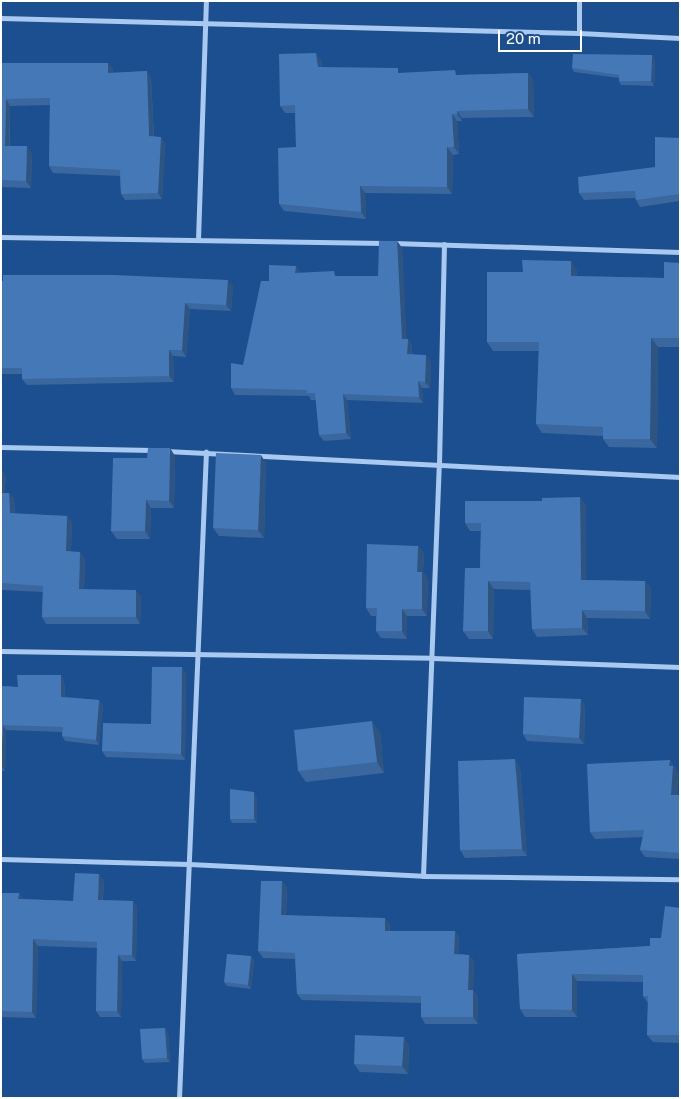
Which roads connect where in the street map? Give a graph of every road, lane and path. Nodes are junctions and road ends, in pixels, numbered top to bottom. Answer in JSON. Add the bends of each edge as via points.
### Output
{"nodes":[{"id":1,"x":206,"y":1,"type":"edge"},
{"id":2,"x":579,"y":1,"type":"edge"},
{"id":3,"x":1,"y":18,"type":"edge"},
{"id":4,"x":205,"y":24,"type":"junction"},
{"id":5,"x":579,"y":34,"type":"junction"},
{"id":6,"x":680,"y":38,"type":"edge"},
{"id":7,"x":1,"y":237,"type":"edge"},
{"id":8,"x":198,"y":240,"type":"junction"},
{"id":9,"x":444,"y":244,"type":"junction"},
{"id":10,"x":680,"y":252,"type":"edge"},
{"id":11,"x":1,"y":447,"type":"edge"},
{"id":12,"x":206,"y":452,"type":"junction"},
{"id":13,"x":439,"y":464,"type":"junction"},
{"id":14,"x":680,"y":477,"type":"edge"},
{"id":15,"x":1,"y":651,"type":"edge"},
{"id":16,"x":197,"y":655,"type":"junction"},
{"id":17,"x":432,"y":658,"type":"junction"},
{"id":18,"x":680,"y":667,"type":"edge"},
{"id":19,"x":1,"y":859,"type":"edge"},
{"id":20,"x":189,"y":864,"type":"junction"},
{"id":21,"x":423,"y":876,"type":"junction"},
{"id":22,"x":680,"y":879,"type":"edge"},
{"id":23,"x":179,"y":1098,"type":"edge"}],
"edges":[{"from":1,"to":4,"type":"street"},
{"from":2,"to":5,"type":"street"},
{"from":3,"to":4,"type":"street"},
{"from":4,"to":5,"type":"street"},
{"from":4,"to":8,"type":"street"},
{"from":5,"to":6,"type":"street"},
{"from":7,"to":8,"type":"street"},
{"from":8,"to":9,"type":"street"},
{"from":9,"to":10,"type":"street"},
{"from":9,"to":13,"type":"street"},
{"from":11,"to":12,"type":"street"},
{"from":12,"to":13,"type":"street"},
{"from":12,"to":16,"type":"street"},
{"from":13,"to":14,"type":"street"},
{"from":13,"to":17,"type":"street"},
{"from":15,"to":16,"type":"street"},
{"from":16,"to":17,"type":"street"},
{"from":16,"to":20,"type":"street"},
{"from":17,"to":18,"type":"street"},
{"from":17,"to":21,"type":"street"},
{"from":19,"to":20,"type":"street"},
{"from":20,"to":21,"type":"street"},
{"from":20,"to":23,"type":"street"},
{"from":21,"to":22,"type":"street"}]}
